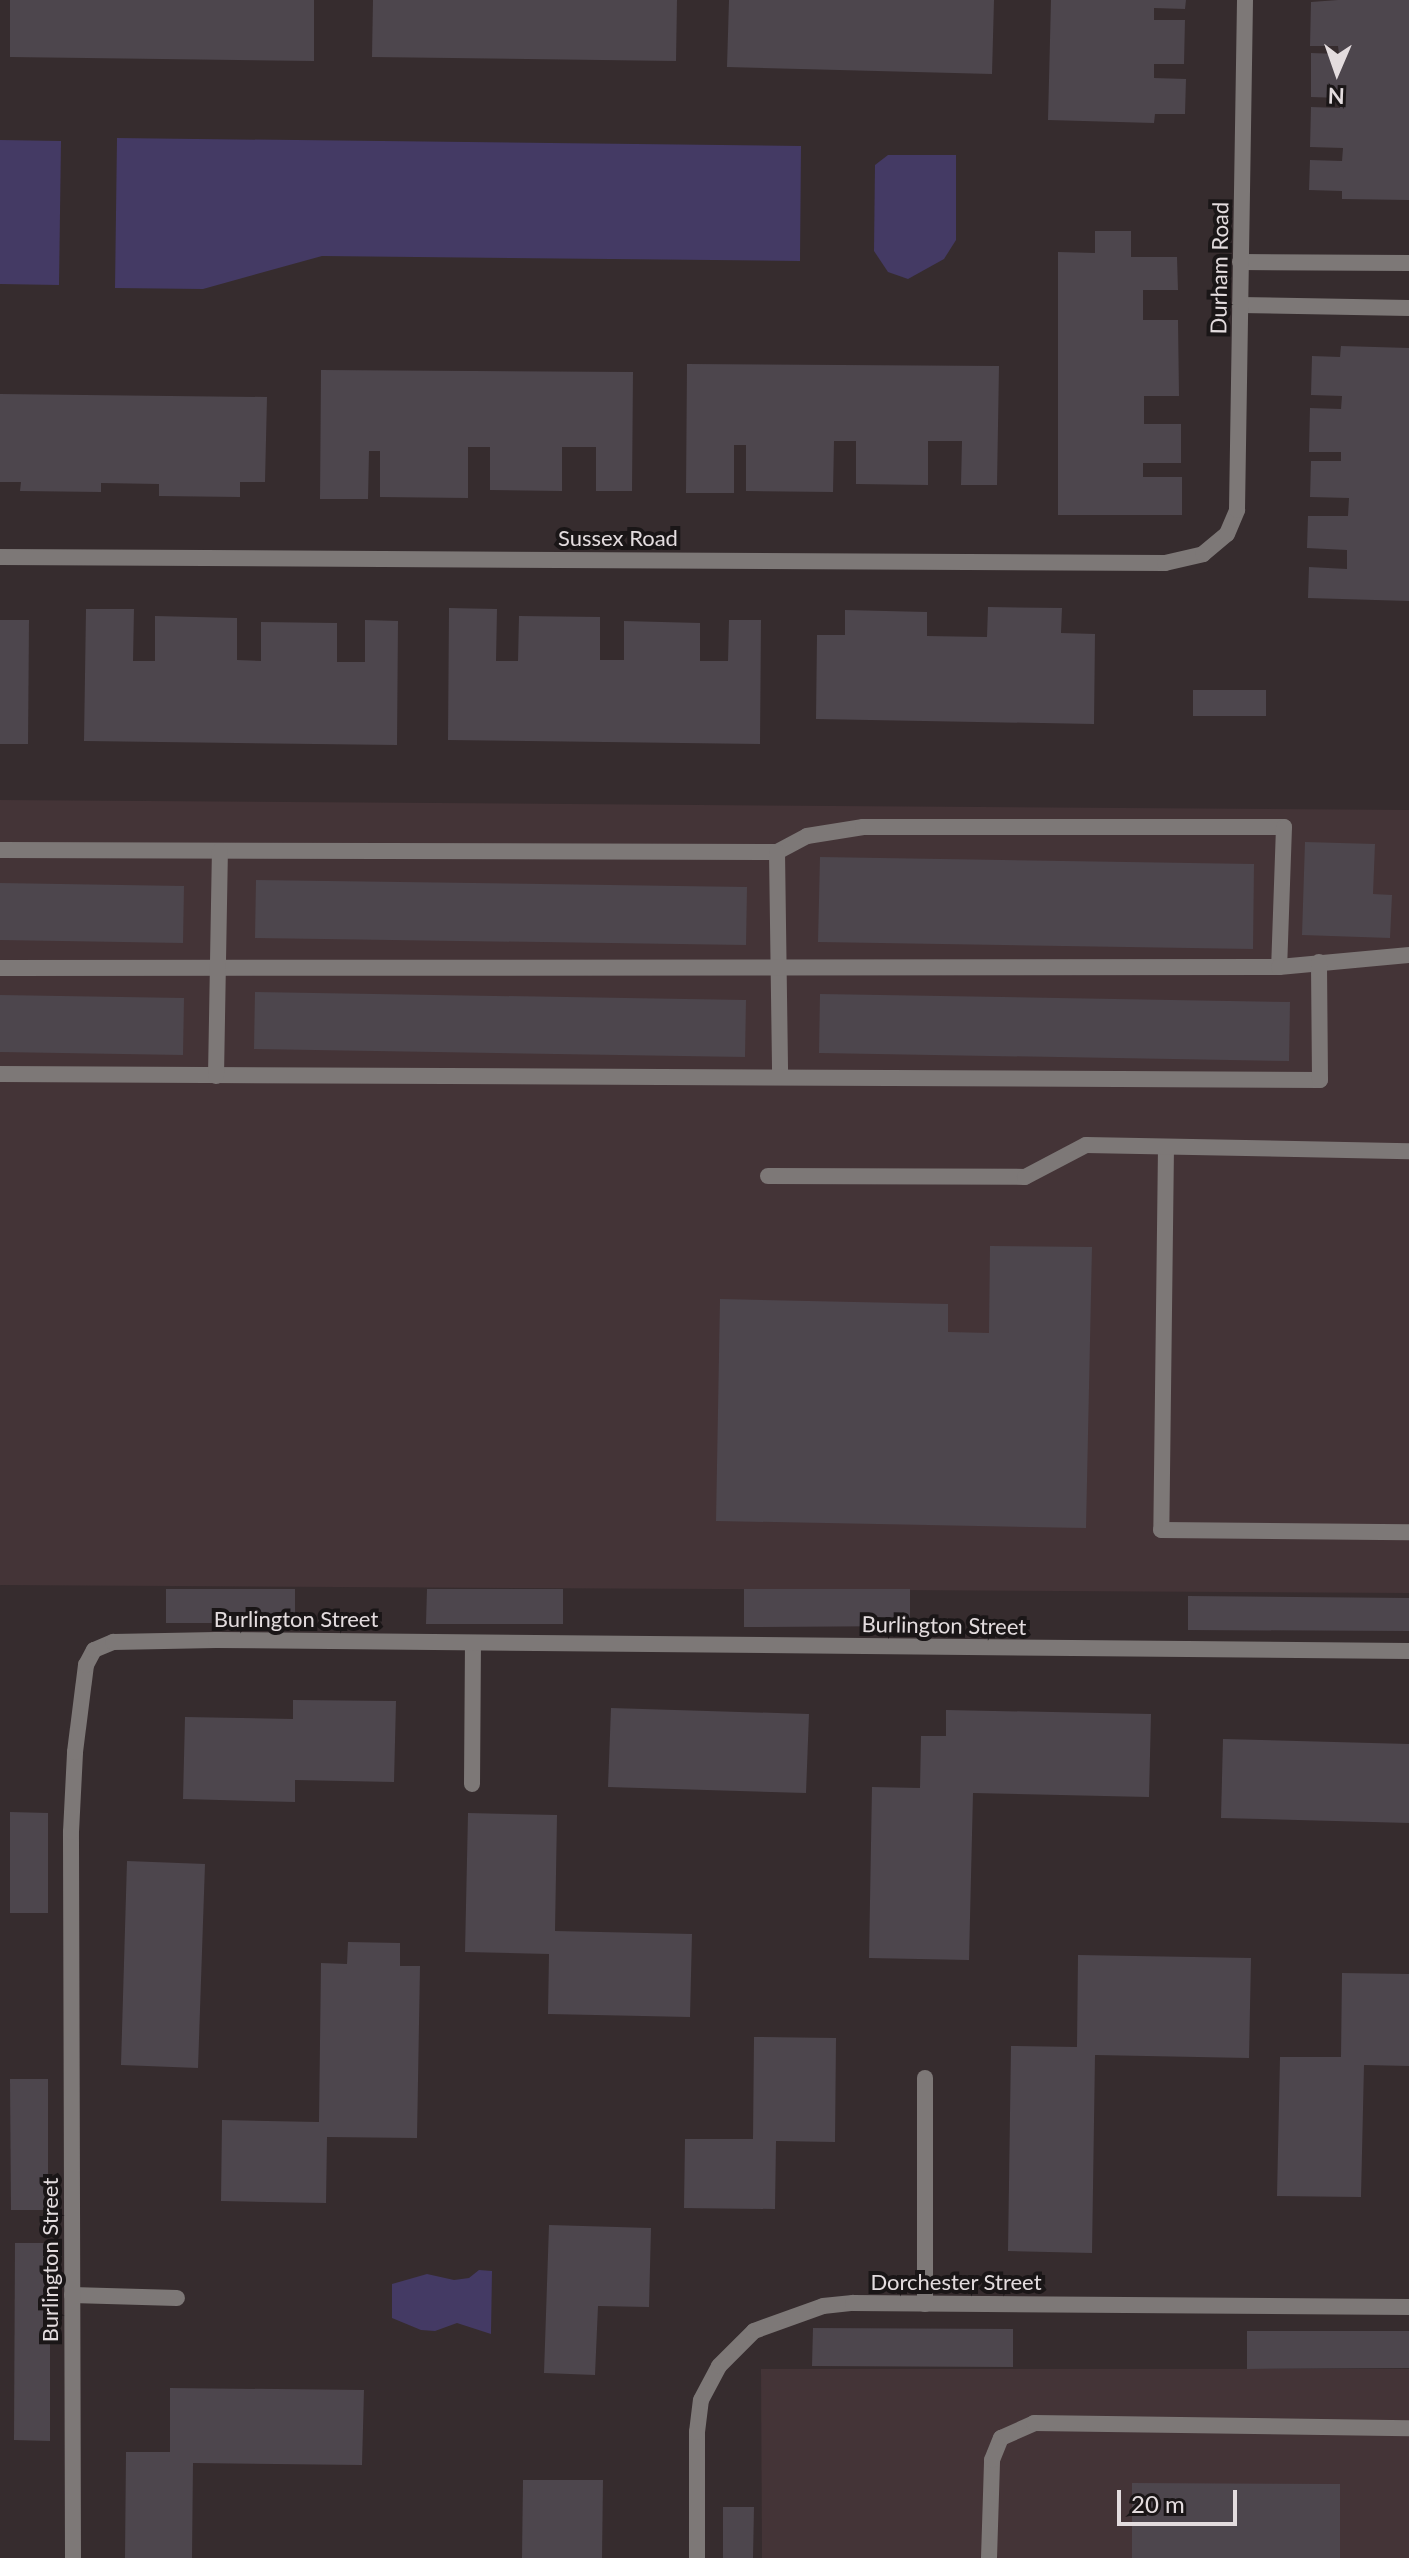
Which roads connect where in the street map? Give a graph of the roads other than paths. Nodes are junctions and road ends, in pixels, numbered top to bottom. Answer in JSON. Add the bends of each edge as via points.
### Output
{"nodes":[{"id":1,"x":1245,"y":0,"type":"edge"},
{"id":2,"x":1240,"y":262,"type":"junction"},
{"id":3,"x":1409,"y":263,"type":"edge"},
{"id":4,"x":1240,"y":305,"type":"junction"},
{"id":5,"x":1409,"y":308,"type":"edge"},
{"id":6,"x":1227,"y":534,"type":"joint"},
{"id":7,"x":0,"y":557,"type":"edge"},
{"id":8,"x":0,"y":850,"type":"edge"},
{"id":9,"x":220,"y":851,"type":"junction"},
{"id":10,"x":777,"y":852,"type":"junction"},
{"id":11,"x":1409,"y":955,"type":"edge"},
{"id":12,"x":1319,"y":962,"type":"junction"},
{"id":13,"x":1279,"y":967,"type":"junction"},
{"id":14,"x":0,"y":968,"type":"edge"},
{"id":15,"x":781,"y":969,"type":"junction"},
{"id":16,"x":218,"y":970,"type":"junction"},
{"id":17,"x":0,"y":1074,"type":"edge"},
{"id":18,"x":216,"y":1076,"type":"junction"},
{"id":19,"x":780,"y":1077,"type":"junction"},
{"id":20,"x":1166,"y":1147,"type":"junction"},
{"id":21,"x":1409,"y":1151,"type":"edge"},
{"id":22,"x":768,"y":1176,"type":"dead end"},
{"id":23,"x":1409,"y":1532,"type":"edge"},
{"id":24,"x":473,"y":1643,"type":"junction"},
{"id":25,"x":1409,"y":1651,"type":"edge"},
{"id":26,"x":472,"y":1784,"type":"dead end"},
{"id":27,"x":925,"y":2078,"type":"dead end"},
{"id":28,"x":72,"y":2295,"type":"junction"},
{"id":29,"x":177,"y":2298,"type":"dead end"},
{"id":30,"x":925,"y":2304,"type":"junction"},
{"id":31,"x":1409,"y":2307,"type":"edge"},
{"id":32,"x":1409,"y":2428,"type":"edge"},
{"id":33,"x":73,"y":2558,"type":"edge"},
{"id":34,"x":697,"y":2558,"type":"edge"},
{"id":35,"x":989,"y":2558,"type":"edge"}],
"edges":[{"from":1,"to":2,"type":"street","name":"Durham Road"},
{"from":2,"to":3,"type":"street"},
{"from":2,"to":4,"type":"street","name":"Durham Road"},
{"from":4,"to":5,"type":"street"},
{"from":4,"to":6,"type":"street","name":"Durham Road","via":[[1237,510]]},
{"from":6,"to":7,"type":"street","name":"Sussex Road","via":[[1203,554],[1165,563]]},
{"from":8,"to":9,"type":"street"},
{"from":9,"to":10,"type":"street"},
{"from":9,"to":16,"type":"street"},
{"from":10,"to":13,"type":"street","via":[[807,836],[863,827],[1284,827]]},
{"from":10,"to":15,"type":"street"},
{"from":11,"to":12,"type":"street"},
{"from":12,"to":13,"type":"street"},
{"from":12,"to":19,"type":"street","via":[[1320,1080]]},
{"from":13,"to":15,"type":"street"},
{"from":14,"to":16,"type":"street"},
{"from":15,"to":16,"type":"street"},
{"from":15,"to":19,"type":"street"},
{"from":16,"to":18,"type":"street"},
{"from":17,"to":18,"type":"street"},
{"from":18,"to":19,"type":"street"},
{"from":20,"to":21,"type":"street"},
{"from":20,"to":22,"type":"street","via":[[1086,1145],[1025,1177]]},
{"from":20,"to":23,"type":"street","via":[[1161,1530]]},
{"from":24,"to":25,"type":"street","name":"Burlington Street"},
{"from":24,"to":26,"type":"street"},
{"from":24,"to":28,"type":"street","name":"Burlington Street","via":[[113,1642],[94,1650],[86,1665],[71,1832]]},
{"from":27,"to":30,"type":"street"},
{"from":28,"to":29,"type":"street"},
{"from":28,"to":33,"type":"street","name":"Burlington Street"},
{"from":30,"to":31,"type":"street","name":"Dorchester Street"},
{"from":30,"to":34,"type":"street","name":"Dorchester Street","via":[[823,2306],[754,2331],[719,2366],[701,2400],[697,2432]]},
{"from":32,"to":35,"type":"street","via":[[1034,2423],[1001,2438],[992,2460]]}]}
